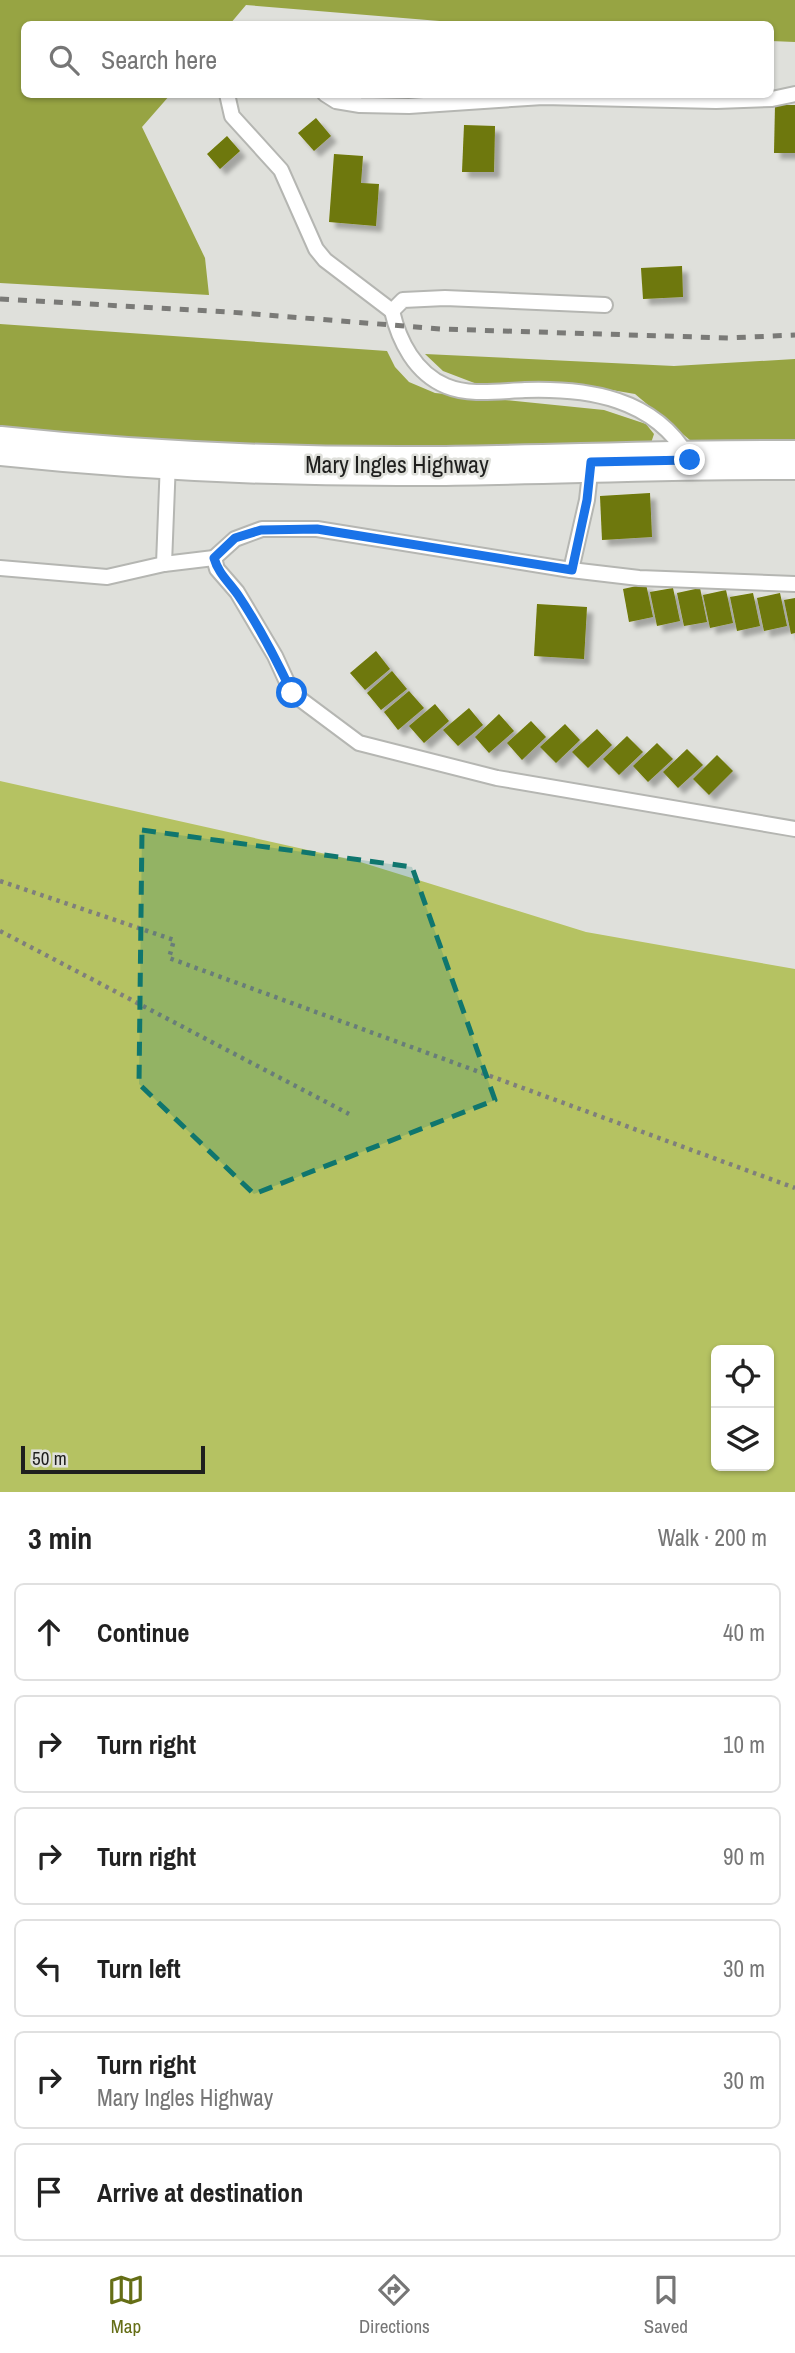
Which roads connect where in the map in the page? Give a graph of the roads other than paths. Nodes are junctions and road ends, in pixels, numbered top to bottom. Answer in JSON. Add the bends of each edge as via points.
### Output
{"nodes":[{"id":1,"x":795,"y":94,"type":"edge"},
{"id":2,"x":228,"y":98,"type":"edge"},
{"id":3,"x":331,"y":98,"type":"edge"},
{"id":4,"x":528,"y":98,"type":"edge"},
{"id":5,"x":601,"y":98,"type":"edge"},
{"id":6,"x":606,"y":305,"type":"dead end"},
{"id":7,"x":392,"y":311,"type":"junction"},
{"id":8,"x":0,"y":446,"type":"edge"},
{"id":9,"x":167,"y":460,"type":"junction"},
{"id":10,"x":690,"y":460,"type":"junction"},
{"id":11,"x":795,"y":460,"type":"edge"},
{"id":12,"x":591,"y":462,"type":"junction"},
{"id":13,"x":214,"y":558,"type":"junction"},
{"id":14,"x":164,"y":564,"type":"junction"},
{"id":15,"x":0,"y":568,"type":"edge"},
{"id":16,"x":572,"y":570,"type":"junction"},
{"id":17,"x":795,"y":584,"type":"edge"},
{"id":18,"x":795,"y":829,"type":"edge"}],
"edges":[{"from":1,"to":5,"type":"lane","via":[[772,99]]},
{"from":2,"to":7,"type":"lane","via":[[232,116],[281,170],[320,254]]},
{"from":3,"to":4,"type":"lane","via":[[409,106]]},
{"from":6,"to":7,"type":"lane","via":[[444,298],[403,300]]},
{"from":7,"to":10,"type":"lane","via":[[406,351],[445,386],[475,392],[579,391],[615,399],[652,416],[677,439]]},
{"from":8,"to":9,"type":"street","name":"Mary Ingles Highway"},
{"from":9,"to":12,"type":"street","name":"Mary Ingles Highway","via":[[428,466]]},
{"from":9,"to":14,"type":"lane"},
{"from":10,"to":11,"type":"street","name":"Mary Ingles Highway"},
{"from":10,"to":12,"type":"street","name":"Mary Ingles Highway"},
{"from":12,"to":16,"type":"lane"},
{"from":13,"to":14,"type":"lane"},
{"from":13,"to":16,"type":"lane","via":[[235,538],[261,530],[317,529]]},
{"from":13,"to":18,"type":"lane","via":[[275,656],[292,693],[359,743],[497,778]]},
{"from":14,"to":15,"type":"lane","via":[[107,577]]},
{"from":16,"to":17,"type":"lane","via":[[639,578]]}]}
